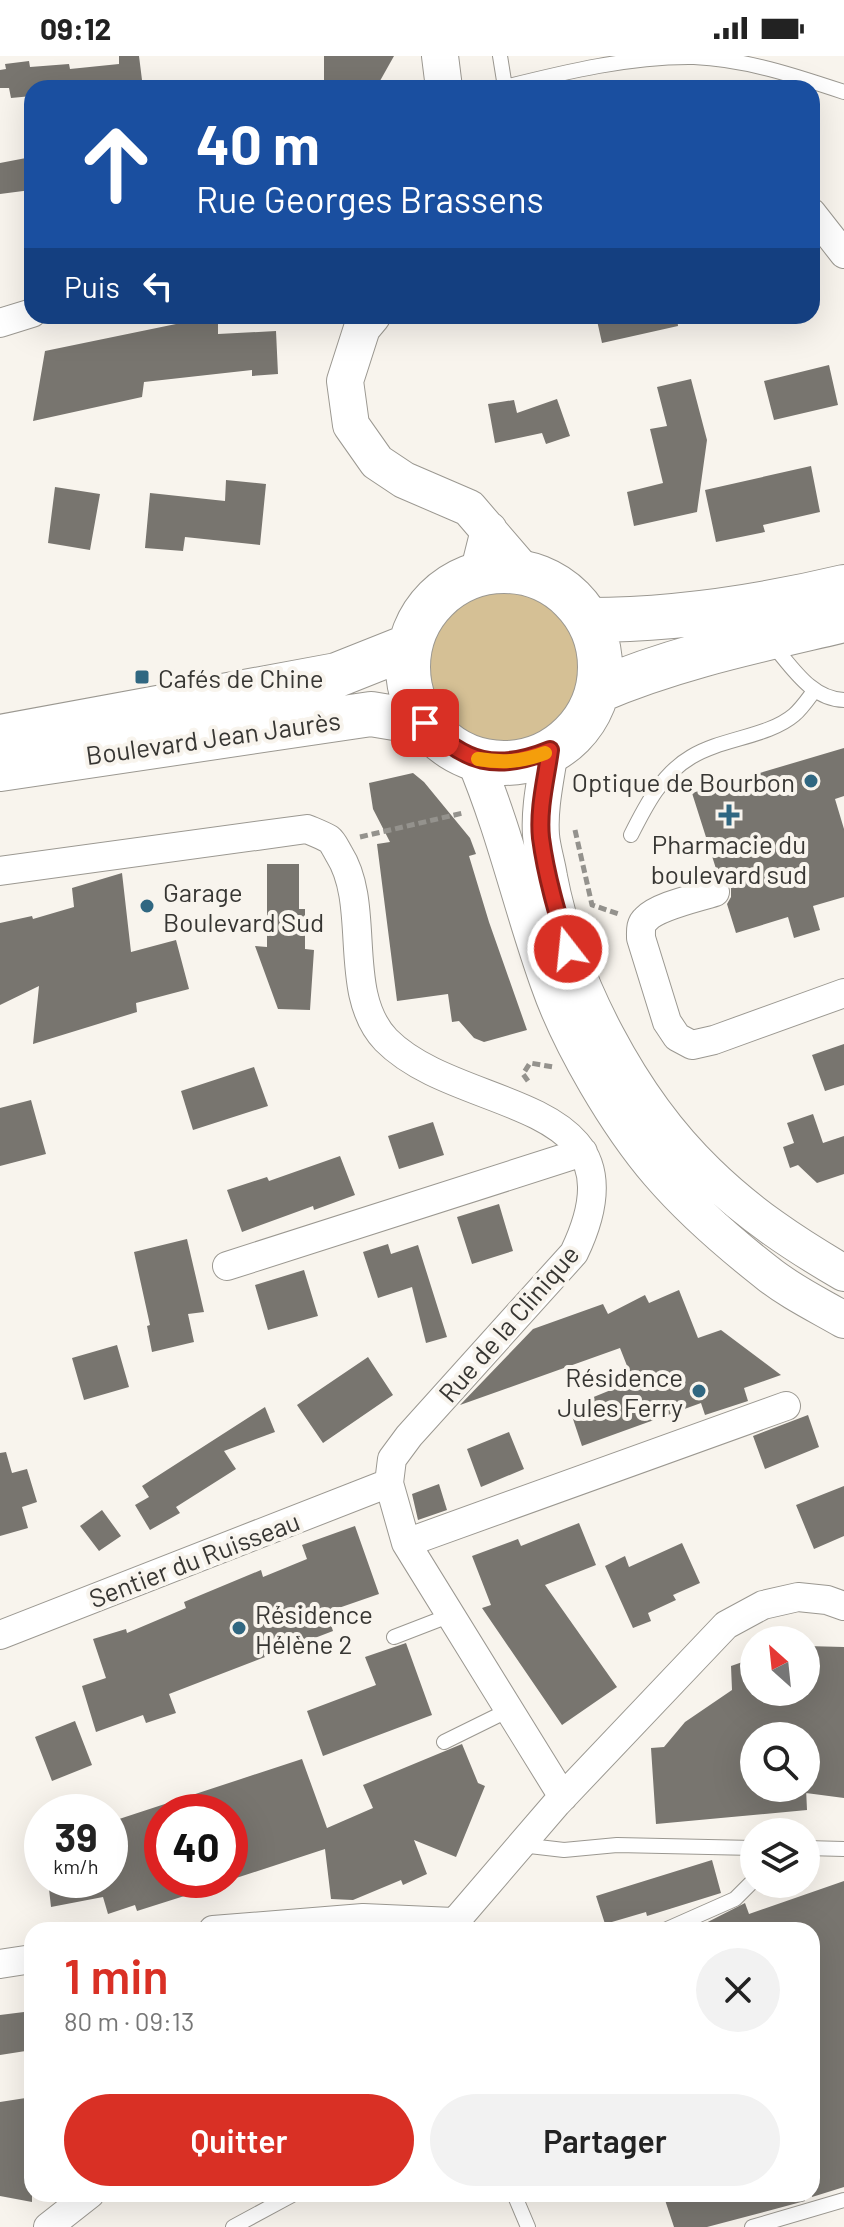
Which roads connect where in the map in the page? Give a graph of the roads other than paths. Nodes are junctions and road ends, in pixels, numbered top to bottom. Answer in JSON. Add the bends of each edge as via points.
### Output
{"nodes":[{"id":1,"x":440,"y":56,"type":"edge"},
{"id":2,"x":500,"y":56,"type":"edge"},
{"id":3,"x":617,"y":56,"type":"edge"},
{"id":4,"x":603,"y":63,"type":"junction"},
{"id":5,"x":443,"y":80,"type":"edge"},
{"id":6,"x":504,"y":80,"type":"edge"},
{"id":7,"x":534,"y":80,"type":"edge"},
{"id":8,"x":808,"y":80,"type":"edge"},
{"id":9,"x":820,"y":84,"type":"edge"},
{"id":10,"x":844,"y":92,"type":"edge"},
{"id":11,"x":820,"y":223,"type":"edge"},
{"id":12,"x":844,"y":254,"type":"edge"},
{"id":13,"x":24,"y":316,"type":"edge"},
{"id":14,"x":0,"y":323,"type":"edge"},
{"id":15,"x":365,"y":324,"type":"edge"},
{"id":16,"x":489,"y":530,"type":"junction"},
{"id":17,"x":524,"y":572,"type":"junction"},
{"id":18,"x":478,"y":574,"type":"junction"},
{"id":19,"x":844,"y":587,"type":"edge"},
{"id":20,"x":588,"y":620,"type":"junction"},
{"id":21,"x":844,"y":620,"type":"edge"},
{"id":22,"x":766,"y":638,"type":"junction"},
{"id":23,"x":410,"y":646,"type":"junction"},
{"id":24,"x":597,"y":691,"type":"junction"},
{"id":25,"x":814,"y":691,"type":"junction"},
{"id":26,"x":844,"y":700,"type":"edge"},
{"id":27,"x":425,"y":723,"type":"junction"},
{"id":28,"x":0,"y":737,"type":"edge"},
{"id":29,"x":550,"y":750,"type":"junction"},
{"id":30,"x":474,"y":758,"type":"junction"},
{"id":31,"x":0,"y":769,"type":"edge"},
{"id":32,"x":631,"y":835,"type":"dead end"},
{"id":33,"x":0,"y":871,"type":"edge"},
{"id":34,"x":715,"y":892,"type":"dead end"},
{"id":35,"x":844,"y":993,"type":"edge"},
{"id":36,"x":583,"y":1152,"type":"junction"},
{"id":37,"x":227,"y":1266,"type":"dead end"},
{"id":38,"x":844,"y":1273,"type":"edge"},
{"id":39,"x":844,"y":1320,"type":"edge"},
{"id":40,"x":786,"y":1406,"type":"dead end"},
{"id":41,"x":389,"y":1483,"type":"junction"},
{"id":42,"x":406,"y":1543,"type":"junction"},
{"id":43,"x":844,"y":1606,"type":"edge"},
{"id":44,"x":451,"y":1615,"type":"junction"},
{"id":45,"x":0,"y":1635,"type":"edge"},
{"id":46,"x":394,"y":1637,"type":"dead end"},
{"id":47,"x":509,"y":1710,"type":"junction"},
{"id":48,"x":444,"y":1742,"type":"dead end"},
{"id":49,"x":563,"y":1797,"type":"junction"},
{"id":50,"x":521,"y":1845,"type":"junction"},
{"id":51,"x":740,"y":1848,"type":"edge"},
{"id":52,"x":820,"y":1848,"type":"edge"},
{"id":53,"x":844,"y":1849,"type":"edge"},
{"id":54,"x":740,"y":1894,"type":"edge"},
{"id":55,"x":313,"y":1922,"type":"edge"},
{"id":56,"x":407,"y":1922,"type":"edge"},
{"id":57,"x":454,"y":1922,"type":"edge"},
{"id":58,"x":683,"y":1922,"type":"edge"},
{"id":59,"x":24,"y":1960,"type":"edge"},
{"id":60,"x":0,"y":1964,"type":"edge"},
{"id":61,"x":844,"y":2200,"type":"edge"},
{"id":62,"x":80,"y":2202,"type":"edge"},
{"id":63,"x":279,"y":2202,"type":"edge"},
{"id":64,"x":517,"y":2202,"type":"edge"},
{"id":65,"x":48,"y":2227,"type":"edge"},
{"id":66,"x":233,"y":2227,"type":"edge"},
{"id":67,"x":528,"y":2227,"type":"edge"},
{"id":68,"x":752,"y":2227,"type":"edge"}],
"edges":[{"from":1,"to":5,"type":"street"},
{"from":2,"to":6,"type":"lane"},
{"from":3,"to":4,"type":"lane"},
{"from":4,"to":7,"type":"lane"},
{"from":4,"to":8,"type":"lane","via":[[694,57]]},
{"from":9,"to":10,"type":"lane"},
{"from":11,"to":12,"type":"street"},
{"from":13,"to":14,"type":"street"},
{"from":15,"to":16,"type":"street","via":[[345,381],[351,425],[377,462],[404,480],[469,508]]},
{"from":16,"to":17,"type":"street"},
{"from":16,"to":18,"type":"street"},
{"from":17,"to":18,"type":"main road"},
{"from":17,"to":20,"type":"main road","via":[[572,598]]},
{"from":18,"to":23,"type":"main road","via":[[434,601]]},
{"from":19,"to":20,"type":"main road","via":[[696,614]]},
{"from":20,"to":24,"type":"main road","via":[[599,655]]},
{"from":21,"to":22,"type":"main road"},
{"from":22,"to":24,"type":"main road"},
{"from":22,"to":25,"type":"lane"},
{"from":23,"to":27,"type":"main road","via":[[413,699]]},
{"from":23,"to":28,"type":"main road","name":"Boulevard Jean Jaurès","via":[[337,675]]},
{"from":24,"to":29,"type":"main road","via":[[587,715]]},
{"from":25,"to":26,"type":"lane"},
{"from":25,"to":32,"type":"lane","via":[[782,723],[688,758],[650,798]]},
{"from":27,"to":30,"type":"main road","via":[[447,744]]},
{"from":27,"to":31,"type":"main road","name":"Boulevard Jean Jaurès","via":[[371,714]]},
{"from":29,"to":30,"type":"main road","via":[[513,762]]},
{"from":29,"to":38,"type":"street","via":[[541,836],[568,949],[600,1021],[661,1122],[707,1173],[782,1236]]},
{"from":30,"to":39,"type":"street","via":[[495,806],[550,987],[572,1040],[627,1130],[659,1173],[768,1274]]},
{"from":33,"to":36,"type":"street","via":[[307,829],[331,840],[347,866],[355,900],[357,957],[368,1008],[384,1038],[410,1060],[540,1116],[573,1137]]},
{"from":34,"to":35,"type":"street","via":[[659,911],[641,926],[667,1022],[677,1037],[692,1045]]},
{"from":36,"to":37,"type":"street"},
{"from":36,"to":41,"type":"street","name":"Rue de la Clinique","via":[[593,1194],[587,1226],[574,1253],[409,1436],[392,1459]]},
{"from":40,"to":42,"type":"street"},
{"from":41,"to":42,"type":"street"},
{"from":41,"to":45,"type":"street","name":"Sentier du Ruisseau"},
{"from":42,"to":44,"type":"street"},
{"from":43,"to":49,"type":"street","via":[[798,1597],[763,1605],[726,1625]]},
{"from":44,"to":46,"type":"lane"},
{"from":44,"to":47,"type":"street"},
{"from":47,"to":48,"type":"lane"},
{"from":47,"to":49,"type":"street"},
{"from":49,"to":50,"type":"street"},
{"from":50,"to":51,"type":"lane","via":[[564,1850],[617,1845]]},
{"from":50,"to":57,"type":"street"},
{"from":52,"to":53,"type":"lane"},
{"from":54,"to":58,"type":"lane"},
{"from":55,"to":56,"type":"street"},
{"from":59,"to":60,"type":"street"},
{"from":61,"to":68,"type":"lane"},
{"from":62,"to":65,"type":"street"},
{"from":63,"to":66,"type":"lane"},
{"from":64,"to":67,"type":"lane"}]}
